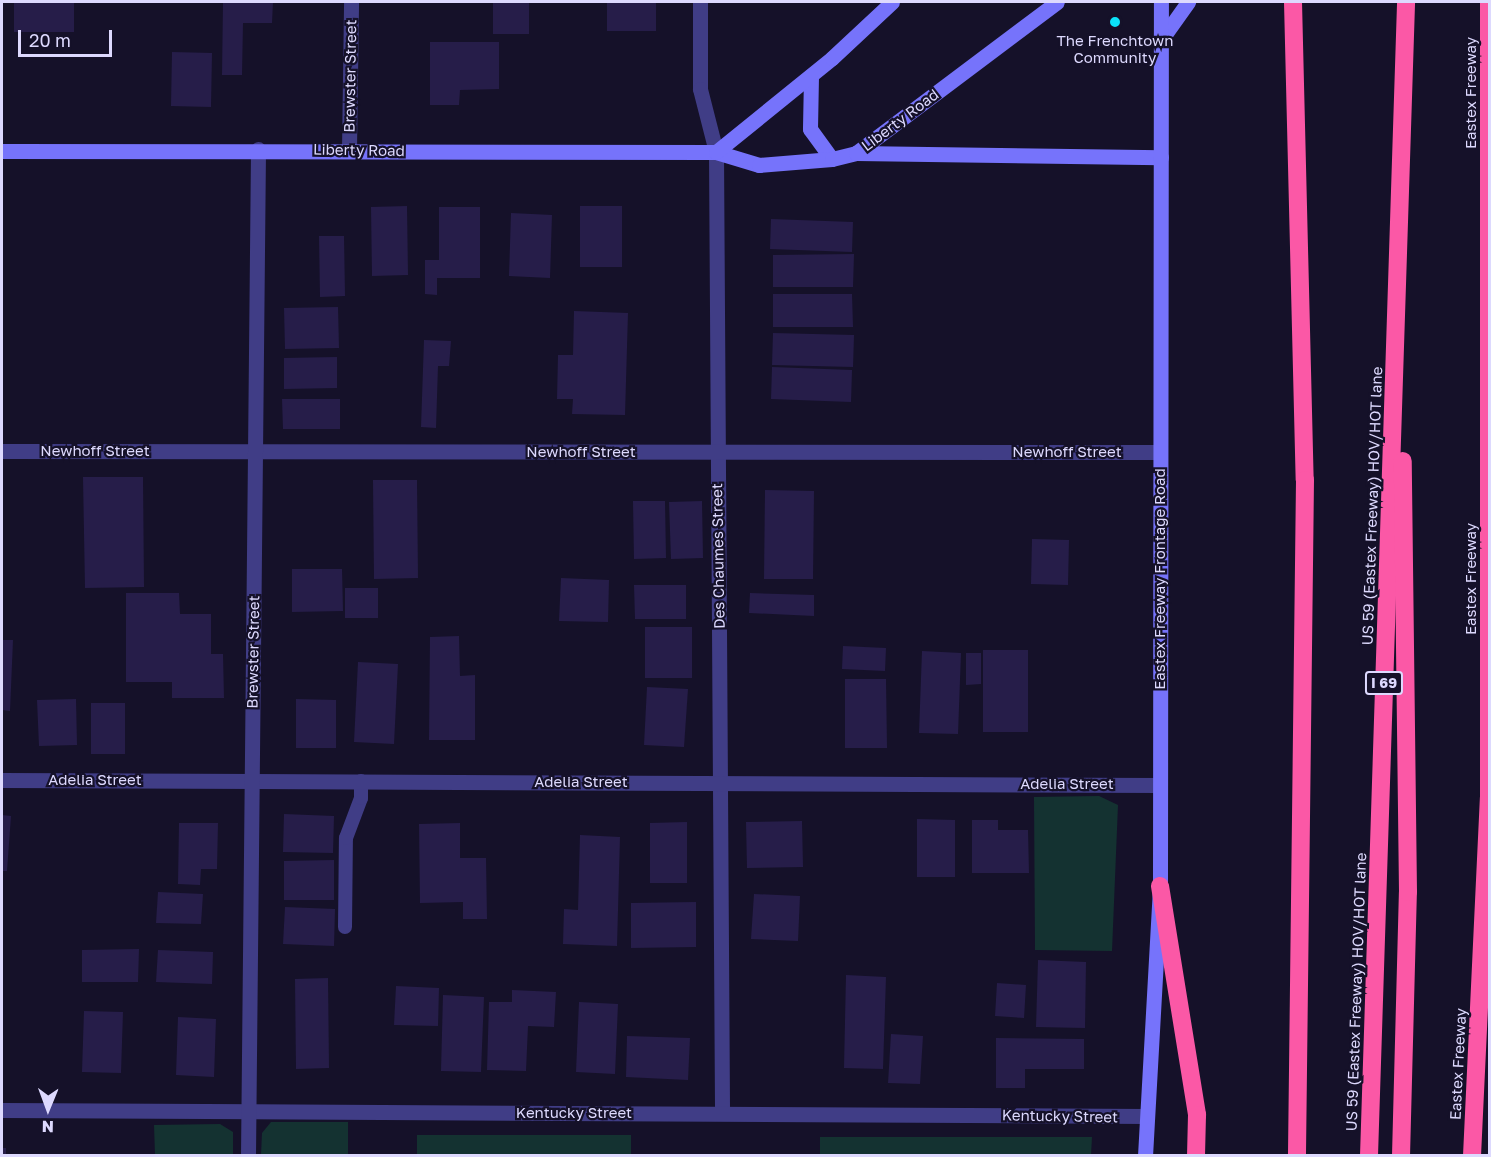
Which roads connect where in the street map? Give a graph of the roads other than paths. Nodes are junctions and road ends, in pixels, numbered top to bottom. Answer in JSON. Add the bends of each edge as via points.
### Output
{"nodes":[{"id":1,"x":351,"y":2,"type":"edge"},
{"id":2,"x":700,"y":2,"type":"edge"},
{"id":3,"x":892,"y":2,"type":"edge"},
{"id":4,"x":1057,"y":2,"type":"edge"},
{"id":5,"x":1161,"y":2,"type":"edge"},
{"id":6,"x":1188,"y":2,"type":"edge"},
{"id":7,"x":1293,"y":2,"type":"edge"},
{"id":8,"x":1406,"y":2,"type":"edge"},
{"id":9,"x":1489,"y":2,"type":"edge"},
{"id":10,"x":1489,"y":27,"type":"edge"},
{"id":11,"x":1161,"y":40,"type":"junction"},
{"id":12,"x":811,"y":75,"type":"junction"},
{"id":13,"x":258,"y":149,"type":"junction"},
{"id":14,"x":349,"y":150,"type":"junction"},
{"id":15,"x":2,"y":151,"type":"edge"},
{"id":16,"x":716,"y":152,"type":"junction"},
{"id":17,"x":856,"y":153,"type":"junction"},
{"id":18,"x":1161,"y":157,"type":"junction"},
{"id":19,"x":832,"y":159,"type":"junction"},
{"id":20,"x":1400,"y":211,"type":"junction"},
{"id":21,"x":2,"y":451,"type":"edge"},
{"id":22,"x":254,"y":451,"type":"junction"},
{"id":23,"x":716,"y":452,"type":"junction"},
{"id":24,"x":1160,"y":452,"type":"junction"},
{"id":25,"x":2,"y":780,"type":"edge"},
{"id":26,"x":251,"y":781,"type":"junction"},
{"id":27,"x":361,"y":781,"type":"junction"},
{"id":28,"x":722,"y":783,"type":"junction"},
{"id":29,"x":1160,"y":784,"type":"junction"},
{"id":30,"x":1160,"y":886,"type":"junction"},
{"id":31,"x":345,"y":927,"type":"dead end"},
{"id":32,"x":2,"y":1110,"type":"edge"},
{"id":33,"x":249,"y":1112,"type":"junction"},
{"id":34,"x":722,"y":1113,"type":"junction"},
{"id":35,"x":1147,"y":1116,"type":"junction"},
{"id":36,"x":248,"y":1155,"type":"edge"},
{"id":37,"x":1145,"y":1155,"type":"edge"},
{"id":38,"x":1196,"y":1155,"type":"edge"},
{"id":39,"x":1297,"y":1155,"type":"edge"},
{"id":40,"x":1369,"y":1155,"type":"edge"},
{"id":41,"x":1401,"y":1155,"type":"edge"},
{"id":42,"x":1472,"y":1155,"type":"edge"}],
"edges":[{"from":1,"to":14,"type":"street","name":"Brewster Street"},
{"from":2,"to":16,"type":"street","name":"Des Chaumes Street","via":[[700,89]]},
{"from":3,"to":12,"type":"main road"},
{"from":4,"to":17,"type":"main road","name":"Liberty Road"},
{"from":5,"to":11,"type":"main road","name":"Eastex Freeway Frontage Road"},
{"from":6,"to":11,"type":"main road"},
{"from":7,"to":39,"type":"highway","via":[[1305,480]]},
{"from":8,"to":20,"type":"highway","name":"US 59 (Eastex Freeway) HOV/HOT lane"},
{"from":9,"to":10,"type":"highway","name":"Eastex Freeway"},
{"from":10,"to":42,"type":"highway","name":"Eastex Freeway","via":[[1489,796]]},
{"from":11,"to":18,"type":"main road","name":"Eastex Freeway Frontage Road"},
{"from":12,"to":16,"type":"main road"},
{"from":12,"to":19,"type":"main road","via":[[810,129]]},
{"from":13,"to":14,"type":"main road","name":"Liberty Road"},
{"from":13,"to":15,"type":"main road","name":"Liberty Road"},
{"from":13,"to":22,"type":"street","name":"Brewster Street"},
{"from":14,"to":16,"type":"main road","name":"Liberty Road"},
{"from":16,"to":19,"type":"main road","name":"Liberty Road","via":[[759,165]]},
{"from":16,"to":23,"type":"street","name":"Des Chaumes Street"},
{"from":17,"to":18,"type":"main road"},
{"from":17,"to":19,"type":"main road","name":"Liberty Road"},
{"from":18,"to":24,"type":"main road","name":"Eastex Freeway Frontage Road"},
{"from":20,"to":40,"type":"highway","name":"US 59 (Eastex Freeway) HOV/HOT lane","number":"I 69"},
{"from":20,"to":41,"type":"highway","number":"I 69","via":[[1408,892]]},
{"from":21,"to":22,"type":"street","name":"Newhoff Street"},
{"from":22,"to":23,"type":"street","name":"Newhoff Street"},
{"from":22,"to":26,"type":"street","name":"Brewster Street"},
{"from":23,"to":24,"type":"street","name":"Newhoff Street"},
{"from":23,"to":28,"type":"street","name":"Des Chaumes Street"},
{"from":24,"to":29,"type":"main road","name":"Eastex Freeway Frontage Road"},
{"from":25,"to":26,"type":"street","name":"Adelia Street"},
{"from":26,"to":27,"type":"street","name":"Adelia Street"},
{"from":26,"to":33,"type":"street","name":"Brewster Street"},
{"from":27,"to":28,"type":"street","name":"Adelia Street"},
{"from":27,"to":31,"type":"lane","via":[[361,798],[346,838]]},
{"from":28,"to":29,"type":"street","name":"Adelia Street"},
{"from":28,"to":34,"type":"street","name":"Des Chaumes Street"},
{"from":29,"to":30,"type":"main road","name":"Eastex Freeway Frontage Road"},
{"from":30,"to":35,"type":"main road","name":"Eastex Freeway Frontage Road"},
{"from":30,"to":38,"type":"highway","via":[[1197,1115]]},
{"from":32,"to":33,"type":"street","name":"Kentucky Street"},
{"from":33,"to":34,"type":"street","name":"Kentucky Street"},
{"from":33,"to":36,"type":"street","name":"Brewster Street"},
{"from":34,"to":35,"type":"street","name":"Kentucky Street"},
{"from":35,"to":37,"type":"main road","name":"Eastex Freeway Frontage Road"}]}
